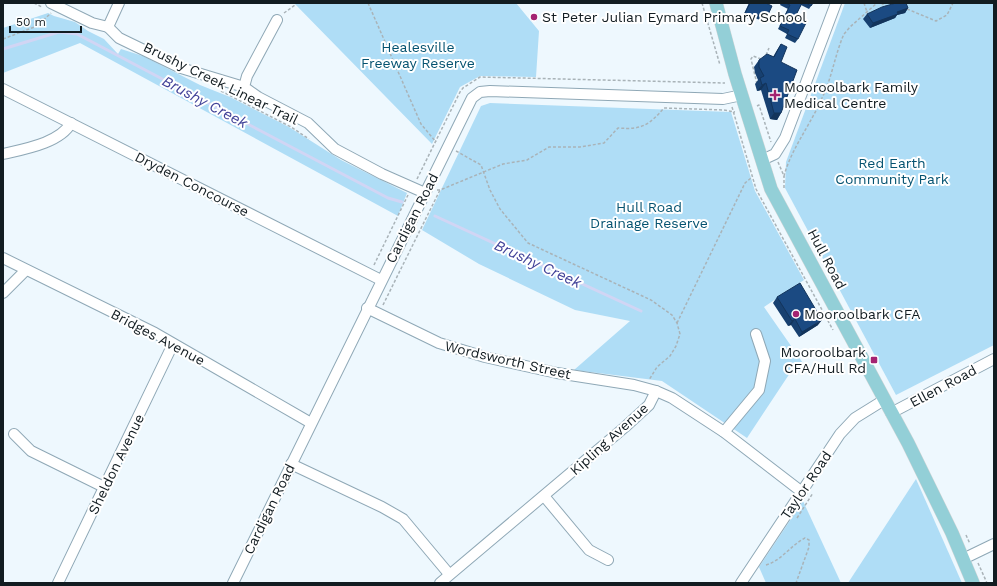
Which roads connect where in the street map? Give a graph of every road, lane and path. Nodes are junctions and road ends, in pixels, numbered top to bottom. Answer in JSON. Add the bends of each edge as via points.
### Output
{"nodes":[{"id":1,"x":51,"y":3,"type":"edge"},
{"id":2,"x":119,"y":3,"type":"edge"},
{"id":3,"x":368,"y":3,"type":"edge"},
{"id":4,"x":702,"y":3,"type":"edge"},
{"id":5,"x":716,"y":3,"type":"edge"},
{"id":6,"x":836,"y":3,"type":"edge"},
{"id":7,"x":864,"y":3,"type":"edge"},
{"id":8,"x":877,"y":3,"type":"edge"},
{"id":9,"x":880,"y":3,"type":"edge"},
{"id":10,"x":953,"y":3,"type":"edge"},
{"id":11,"x":295,"y":5,"type":"dead end"},
{"id":12,"x":904,"y":6,"type":"edge"},
{"id":13,"x":885,"y":9,"type":"edge"},
{"id":14,"x":867,"y":12,"type":"junction"},
{"id":15,"x":54,"y":15,"type":"dead end"},
{"id":16,"x":870,"y":16,"type":"edge"},
{"id":17,"x":277,"y":20,"type":"joint"},
{"id":18,"x":108,"y":27,"type":"junction"},
{"id":19,"x":3,"y":39,"type":"edge"},
{"id":20,"x":769,"y":48,"type":"dead end"},
{"id":21,"x":721,"y":69,"type":"dead end"},
{"id":22,"x":723,"y":76,"type":"dead end"},
{"id":23,"x":725,"y":83,"type":"junction"},
{"id":24,"x":244,"y":87,"type":"junction"},
{"id":25,"x":726,"y":87,"type":"dead end"},
{"id":26,"x":758,"y":87,"type":"dead end"},
{"id":27,"x":3,"y":89,"type":"edge"},
{"id":28,"x":215,"y":89,"type":"dead end"},
{"id":29,"x":742,"y":95,"type":"junction"},
{"id":30,"x":756,"y":106,"type":"dead end"},
{"id":31,"x":732,"y":108,"type":"dead end"},
{"id":32,"x":733,"y":112,"type":"junction"},
{"id":33,"x":736,"y":112,"type":"dead end"},
{"id":34,"x":71,"y":123,"type":"junction"},
{"id":35,"x":768,"y":134,"type":"dead end"},
{"id":36,"x":311,"y":140,"type":"dead end"},
{"id":37,"x":436,"y":142,"type":"junction"},
{"id":38,"x":447,"y":147,"type":"junction"},
{"id":39,"x":3,"y":154,"type":"edge"},
{"id":40,"x":762,"y":160,"type":"junction"},
{"id":41,"x":781,"y":169,"type":"dead end"},
{"id":42,"x":485,"y":172,"type":"junction"},
{"id":43,"x":752,"y":178,"type":"dead end"},
{"id":44,"x":415,"y":182,"type":"dead end"},
{"id":45,"x":409,"y":193,"type":"dead end"},
{"id":46,"x":425,"y":193,"type":"junction"},
{"id":47,"x":3,"y":258,"type":"edge"},
{"id":48,"x":26,"y":270,"type":"junction"},
{"id":49,"x":370,"y":274,"type":"junction"},
{"id":50,"x":381,"y":280,"type":"junction"},
{"id":51,"x":3,"y":293,"type":"edge"},
{"id":52,"x":367,"y":308,"type":"junction"},
{"id":53,"x":378,"y":314,"type":"junction"},
{"id":54,"x":677,"y":323,"type":"junction"},
{"id":55,"x":756,"y":334,"type":"dead end"},
{"id":56,"x":173,"y":344,"type":"junction"},
{"id":57,"x":994,"y":359,"type":"edge"},
{"id":58,"x":652,"y":390,"type":"junction"},
{"id":59,"x":884,"y":400,"type":"junction"},
{"id":60,"x":891,"y":413,"type":"junction"},
{"id":61,"x":311,"y":423,"type":"junction"},
{"id":62,"x":724,"y":432,"type":"junction"},
{"id":63,"x":14,"y":434,"type":"dead end"},
{"id":64,"x":291,"y":464,"type":"junction"},
{"id":65,"x":808,"y":483,"type":"junction"},
{"id":66,"x":104,"y":487,"type":"junction"},
{"id":67,"x":802,"y":492,"type":"junction"},
{"id":68,"x":544,"y":496,"type":"junction"},
{"id":69,"x":796,"y":518,"type":"dead end"},
{"id":70,"x":994,"y":544,"type":"edge"},
{"id":71,"x":963,"y":559,"type":"junction"},
{"id":72,"x":608,"y":560,"type":"dead end"},
{"id":73,"x":766,"y":561,"type":"dead end"},
{"id":74,"x":449,"y":574,"type":"junction"},
{"id":75,"x":58,"y":583,"type":"edge"},
{"id":76,"x":233,"y":583,"type":"edge"},
{"id":77,"x":440,"y":583,"type":"edge"},
{"id":78,"x":741,"y":583,"type":"edge"},
{"id":79,"x":796,"y":583,"type":"edge"},
{"id":80,"x":972,"y":583,"type":"edge"}],
"edges":[{"from":1,"to":18,"type":"street","via":[[92,23]]},
{"from":2,"to":18,"type":"street"},
{"from":3,"to":37,"type":"path","via":[[421,124]]},
{"from":4,"to":21,"type":"path"},
{"from":5,"to":29,"type":"main road","name":"Hull Road","via":[[718,18]]},
{"from":6,"to":40,"type":"street","via":[[785,138],[775,154]]},
{"from":7,"to":14,"type":"path"},
{"from":8,"to":14,"type":"path"},
{"from":9,"to":13,"type":"path"},
{"from":10,"to":12,"type":"path","via":[[946,15],[936,21],[920,16]]},
{"from":11,"to":17,"type":"path"},
{"from":14,"to":16,"type":"path"},
{"from":14,"to":41,"type":"path","via":[[844,34],[827,88],[812,121],[784,176]]},
{"from":15,"to":19,"type":"path","via":[[51,13],[37,26]]},
{"from":17,"to":24,"type":"street","via":[[247,76]]},
{"from":18,"to":24,"type":"street","via":[[119,38],[186,70]]},
{"from":20,"to":26,"type":"path","via":[[764,61],[753,56],[750,59]]},
{"from":22,"to":23,"type":"path"},
{"from":23,"to":25,"type":"path"},
{"from":23,"to":37,"type":"path","via":[[480,77],[460,92]]},
{"from":24,"to":46,"type":"street","via":[[308,123],[335,149]]},
{"from":27,"to":34,"type":"street","name":"Dryden Concourse"},
{"from":28,"to":36,"type":"path","name":"Brushy Creek Linear Trail","via":[[291,127]]},
{"from":29,"to":38,"type":"street","name":"Cardigan Road","via":[[723,99],[480,92],[472,98]]},
{"from":29,"to":40,"type":"main road","name":"Hull Road"},
{"from":30,"to":35,"type":"path","via":[[759,105]]},
{"from":31,"to":32,"type":"path"},
{"from":32,"to":33,"type":"path"},
{"from":32,"to":42,"type":"path","via":[[664,108],[652,122],[635,130],[618,128],[604,143],[580,147],[549,147],[527,160],[503,164]]},
{"from":34,"to":39,"type":"street","via":[[61,135],[31,147]]},
{"from":34,"to":49,"type":"street","name":"Dryden Concourse"},
{"from":37,"to":38,"type":"path"},
{"from":37,"to":44,"type":"path"},
{"from":38,"to":42,"type":"path","via":[[477,162]]},
{"from":38,"to":46,"type":"street","name":"Cardigan Road"},
{"from":40,"to":59,"type":"main road","name":"Hull Road","via":[[777,202]]},
{"from":42,"to":53,"type":"path","via":[[440,190]]},
{"from":42,"to":54,"type":"path","via":[[497,205],[528,243],[651,300],[665,309]]},
{"from":43,"to":54,"type":"path","via":[[745,183]]},
{"from":45,"to":49,"type":"path","via":[[408,200]]},
{"from":46,"to":50,"type":"street","name":"Cardigan Road"},
{"from":47,"to":48,"type":"street","name":"Bridges Avenue"},
{"from":48,"to":51,"type":"street"},
{"from":48,"to":56,"type":"street","name":"Bridges Avenue"},
{"from":49,"to":50,"type":"street","name":"Dryden Concourse"},
{"from":50,"to":52,"type":"street","name":"Cardigan Road"},
{"from":52,"to":53,"type":"street","name":"Wordsworth Street"},
{"from":52,"to":61,"type":"street","name":"Cardigan Road"},
{"from":53,"to":58,"type":"street","name":"Wordsworth Street","via":[[439,343],[485,357]]},
{"from":54,"to":58,"type":"path","via":[[680,334],[676,346],[670,356],[650,375]]},
{"from":55,"to":62,"type":"street","via":[[765,361],[759,390]]},
{"from":56,"to":61,"type":"street","name":"Bridges Avenue"},
{"from":56,"to":66,"type":"street","name":"Sheldon Avenue"},
{"from":57,"to":60,"type":"street","name":"Ellen Road"},
{"from":58,"to":62,"type":"street","name":"Kipling Avenue","via":[[672,398]]},
{"from":58,"to":68,"type":"street","name":"Kipling Avenue","via":[[649,405]]},
{"from":59,"to":60,"type":"main road","name":"Hull Road"},
{"from":59,"to":65,"type":"street","name":"Taylor Road","via":[[855,418],[840,434]]},
{"from":60,"to":71,"type":"main road","name":"Hull Road"},
{"from":61,"to":64,"type":"street","name":"Cardigan Road"},
{"from":62,"to":67,"type":"street","name":"Kipling Avenue"},
{"from":63,"to":66,"type":"street","via":[[31,451]]},
{"from":64,"to":74,"type":"street","via":[[403,519]]},
{"from":64,"to":76,"type":"street","name":"Cardigan Road"},
{"from":65,"to":67,"type":"street","name":"Taylor Road"},
{"from":65,"to":69,"type":"path","via":[[816,488]]},
{"from":66,"to":75,"type":"street","name":"Sheldon Avenue"},
{"from":67,"to":78,"type":"street","name":"Taylor Road"},
{"from":68,"to":72,"type":"street","via":[[589,550]]},
{"from":68,"to":74,"type":"street","name":"Kipling Avenue"},
{"from":70,"to":71,"type":"street"},
{"from":71,"to":80,"type":"main road","name":"Hull Road"},
{"from":73,"to":79,"type":"path","via":[[765,565],[771,564],[798,542],[806,538],[809,540],[810,546]]},
{"from":74,"to":77,"type":"street","name":"Kipling Avenue"}]}
